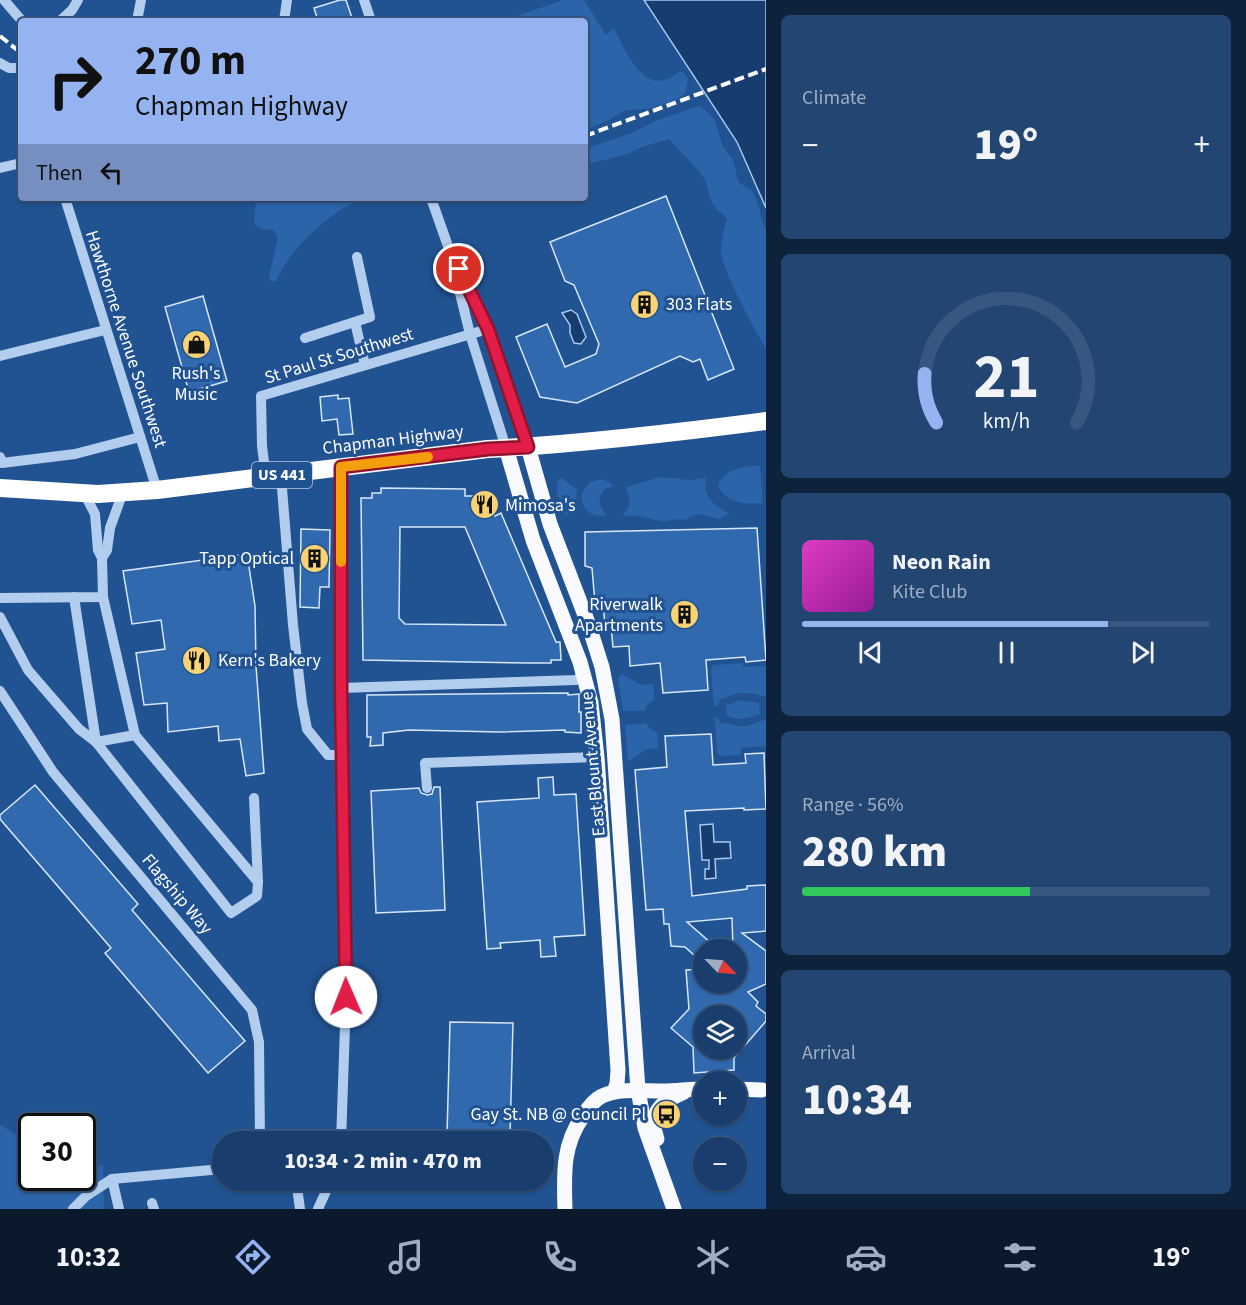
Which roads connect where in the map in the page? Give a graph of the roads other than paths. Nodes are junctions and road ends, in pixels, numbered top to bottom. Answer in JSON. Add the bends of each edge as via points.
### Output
{"nodes":[{"id":1,"x":4,"y":0,"type":"edge"},
{"id":2,"x":78,"y":0,"type":"edge"},
{"id":3,"x":141,"y":0,"type":"edge"},
{"id":4,"x":287,"y":0,"type":"edge"},
{"id":5,"x":364,"y":0,"type":"edge"},
{"id":6,"x":19,"y":18,"type":"edge"},
{"id":7,"x":63,"y":18,"type":"edge"},
{"id":8,"x":138,"y":18,"type":"edge"},
{"id":9,"x":284,"y":18,"type":"edge"},
{"id":10,"x":370,"y":18,"type":"edge"},
{"id":11,"x":0,"y":63,"type":"edge"},
{"id":12,"x":18,"y":68,"type":"edge"},
{"id":13,"x":18,"y":164,"type":"edge"},
{"id":14,"x":0,"y":168,"type":"edge"},
{"id":15,"x":65,"y":201,"type":"edge"},
{"id":16,"x":432,"y":201,"type":"edge"},
{"id":17,"x":449,"y":249,"type":"junction"},
{"id":18,"x":357,"y":257,"type":"dead end"},
{"id":19,"x":355,"y":322,"type":"junction"},
{"id":20,"x":488,"y":329,"type":"junction"},
{"id":21,"x":105,"y":330,"type":"junction"},
{"id":22,"x":470,"y":334,"type":"junction"},
{"id":23,"x":305,"y":338,"type":"dead end"},
{"id":24,"x":0,"y":356,"type":"edge"},
{"id":25,"x":365,"y":365,"type":"junction"},
{"id":26,"x":766,"y":421,"type":"edge"},
{"id":27,"x":140,"y":437,"type":"junction"},
{"id":28,"x":528,"y":447,"type":"junction"},
{"id":29,"x":506,"y":448,"type":"junction"},
{"id":30,"x":1,"y":460,"type":"edge"},
{"id":31,"x":341,"y":467,"type":"junction"},
{"id":32,"x":274,"y":477,"type":"junction"},
{"id":33,"x":0,"y":488,"type":"edge"},
{"id":34,"x":156,"y":490,"type":"junction"},
{"id":35,"x":123,"y":492,"type":"junction"},
{"id":36,"x":84,"y":493,"type":"junction"},
{"id":37,"x":102,"y":558,"type":"junction"},
{"id":38,"x":74,"y":597,"type":"junction"},
{"id":39,"x":103,"y":597,"type":"junction"},
{"id":40,"x":0,"y":598,"type":"edge"},
{"id":41,"x":0,"y":617,"type":"edge"},
{"id":42,"x":602,"y":667,"type":"junction"},
{"id":43,"x":583,"y":675,"type":"junction"},
{"id":44,"x":341,"y":688,"type":"junction"},
{"id":45,"x":0,"y":691,"type":"edge"},
{"id":46,"x":135,"y":735,"type":"junction"},
{"id":47,"x":96,"y":742,"type":"junction"},
{"id":48,"x":342,"y":755,"type":"junction"},
{"id":49,"x":597,"y":757,"type":"junction"},
{"id":50,"x":614,"y":757,"type":"junction"},
{"id":51,"x":427,"y":788,"type":"dead end"},
{"id":52,"x":254,"y":798,"type":"dead end"},
{"id":53,"x":258,"y":882,"type":"junction"},
{"id":54,"x":628,"y":976,"type":"junction"},
{"id":55,"x":611,"y":977,"type":"junction"},
{"id":56,"x":693,"y":1089,"type":"edge"},
{"id":57,"x":747,"y":1089,"type":"edge"},
{"id":58,"x":638,"y":1090,"type":"junction"},
{"id":59,"x":693,"y":1090,"type":"edge"},
{"id":60,"x":762,"y":1090,"type":"dead end"},
{"id":61,"x":614,"y":1092,"type":"junction"},
{"id":62,"x":260,"y":1131,"type":"edge"},
{"id":63,"x":341,"y":1131,"type":"edge"},
{"id":64,"x":212,"y":1170,"type":"edge"},
{"id":65,"x":112,"y":1179,"type":"junction"},
{"id":66,"x":665,"y":1186,"type":"junction"},
{"id":67,"x":298,"y":1191,"type":"edge"},
{"id":68,"x":326,"y":1191,"type":"edge"},
{"id":69,"x":73,"y":1209,"type":"edge"},
{"id":70,"x":118,"y":1209,"type":"edge"},
{"id":71,"x":300,"y":1209,"type":"edge"},
{"id":72,"x":318,"y":1209,"type":"edge"},
{"id":73,"x":565,"y":1209,"type":"edge"},
{"id":74,"x":674,"y":1209,"type":"edge"}],
"edges":[{"from":1,"to":6,"type":"street"},
{"from":2,"to":7,"type":"street"},
{"from":3,"to":8,"type":"street"},
{"from":4,"to":9,"type":"street"},
{"from":5,"to":10,"type":"street"},
{"from":11,"to":12,"type":"street"},
{"from":13,"to":14,"type":"street"},
{"from":15,"to":21,"type":"street","name":"Hawthorne Avenue Southwest"},
{"from":16,"to":17,"type":"street"},
{"from":17,"to":20,"type":"street"},
{"from":17,"to":22,"type":"street"},
{"from":18,"to":19,"type":"street","via":[[370,317]]},
{"from":19,"to":23,"type":"street"},
{"from":19,"to":25,"type":"street"},
{"from":20,"to":22,"type":"street","name":"St Paul St Southwest"},
{"from":20,"to":28,"type":"street"},
{"from":21,"to":24,"type":"street"},
{"from":21,"to":27,"type":"street","name":"Hawthorne Avenue Southwest"},
{"from":22,"to":25,"type":"street","name":"St Paul St Southwest"},
{"from":22,"to":29,"type":"street"},
{"from":25,"to":32,"type":"street","name":"St Paul St Southwest","via":[[261,396],[262,446]]},
{"from":26,"to":28,"type":"highway","name":"Chapman Highway","number":"US 441"},
{"from":27,"to":30,"type":"street","via":[[75,454]]},
{"from":27,"to":34,"type":"street","name":"Hawthorne Avenue Southwest"},
{"from":28,"to":29,"type":"highway","name":"Chapman Highway","number":"US 441"},
{"from":28,"to":42,"type":"main road","name":"East Blount Avenue","via":[[538,489]]},
{"from":29,"to":31,"type":"highway","name":"Chapman Highway","number":"US 441"},
{"from":29,"to":43,"type":"main road","via":[[533,540]]},
{"from":31,"to":32,"type":"highway","name":"Chapman Highway","number":"US 441"},
{"from":31,"to":44,"type":"street"},
{"from":32,"to":34,"type":"highway","name":"Chapman Highway","number":"US 441"},
{"from":32,"to":48,"type":"street","via":[[307,729],[328,755]]},
{"from":33,"to":36,"type":"highway","name":"Chapman Highway","number":"US 441"},
{"from":34,"to":35,"type":"highway","name":"Chapman Highway","number":"US 441"},
{"from":35,"to":36,"type":"highway","name":"Chapman Highway","number":"US 441"},
{"from":35,"to":37,"type":"street"},
{"from":36,"to":37,"type":"street","via":[[95,514]]},
{"from":37,"to":39,"type":"street"},
{"from":38,"to":39,"type":"street"},
{"from":38,"to":40,"type":"street"},
{"from":38,"to":47,"type":"street"},
{"from":39,"to":46,"type":"street"},
{"from":41,"to":47,"type":"street","via":[[28,669],[79,729]]},
{"from":42,"to":43,"type":"main road"},
{"from":42,"to":50,"type":"main road","name":"East Blount Avenue","via":[[612,719]]},
{"from":43,"to":44,"type":"street","via":[[576,680]]},
{"from":43,"to":49,"type":"main road","via":[[591,703]]},
{"from":44,"to":48,"type":"street"},
{"from":45,"to":62,"type":"street","name":"Flagship Way","via":[[53,772],[252,1010],[259,1042]]},
{"from":46,"to":47,"type":"street"},
{"from":46,"to":53,"type":"street"},
{"from":47,"to":53,"type":"street","via":[[231,913],[257,896]]},
{"from":48,"to":63,"type":"street","via":[[346,997]]},
{"from":49,"to":50,"type":"main road"},
{"from":49,"to":51,"type":"street","via":[[425,763]]},
{"from":49,"to":55,"type":"main road"},
{"from":50,"to":54,"type":"main road","name":"East Blount Avenue"},
{"from":52,"to":53,"type":"street"},
{"from":54,"to":55,"type":"main road"},
{"from":54,"to":58,"type":"main road","name":"East Blount Avenue"},
{"from":55,"to":61,"type":"main road","via":[[618,1070]]},
{"from":56,"to":58,"type":"main road"},
{"from":57,"to":60,"type":"main road"},
{"from":58,"to":61,"type":"main road"},
{"from":58,"to":66,"type":"main road","name":"East Blount Avenue","via":[[645,1128]]},
{"from":59,"to":66,"type":"main road","via":[[670,1097],[654,1119],[664,1161]]},
{"from":61,"to":73,"type":"main road","via":[[601,1096],[577,1123],[564,1165]]},
{"from":64,"to":65,"type":"street"},
{"from":65,"to":69,"type":"street"},
{"from":65,"to":70,"type":"street"},
{"from":66,"to":74,"type":"main road"},
{"from":67,"to":71,"type":"street"},
{"from":68,"to":72,"type":"street"}]}
